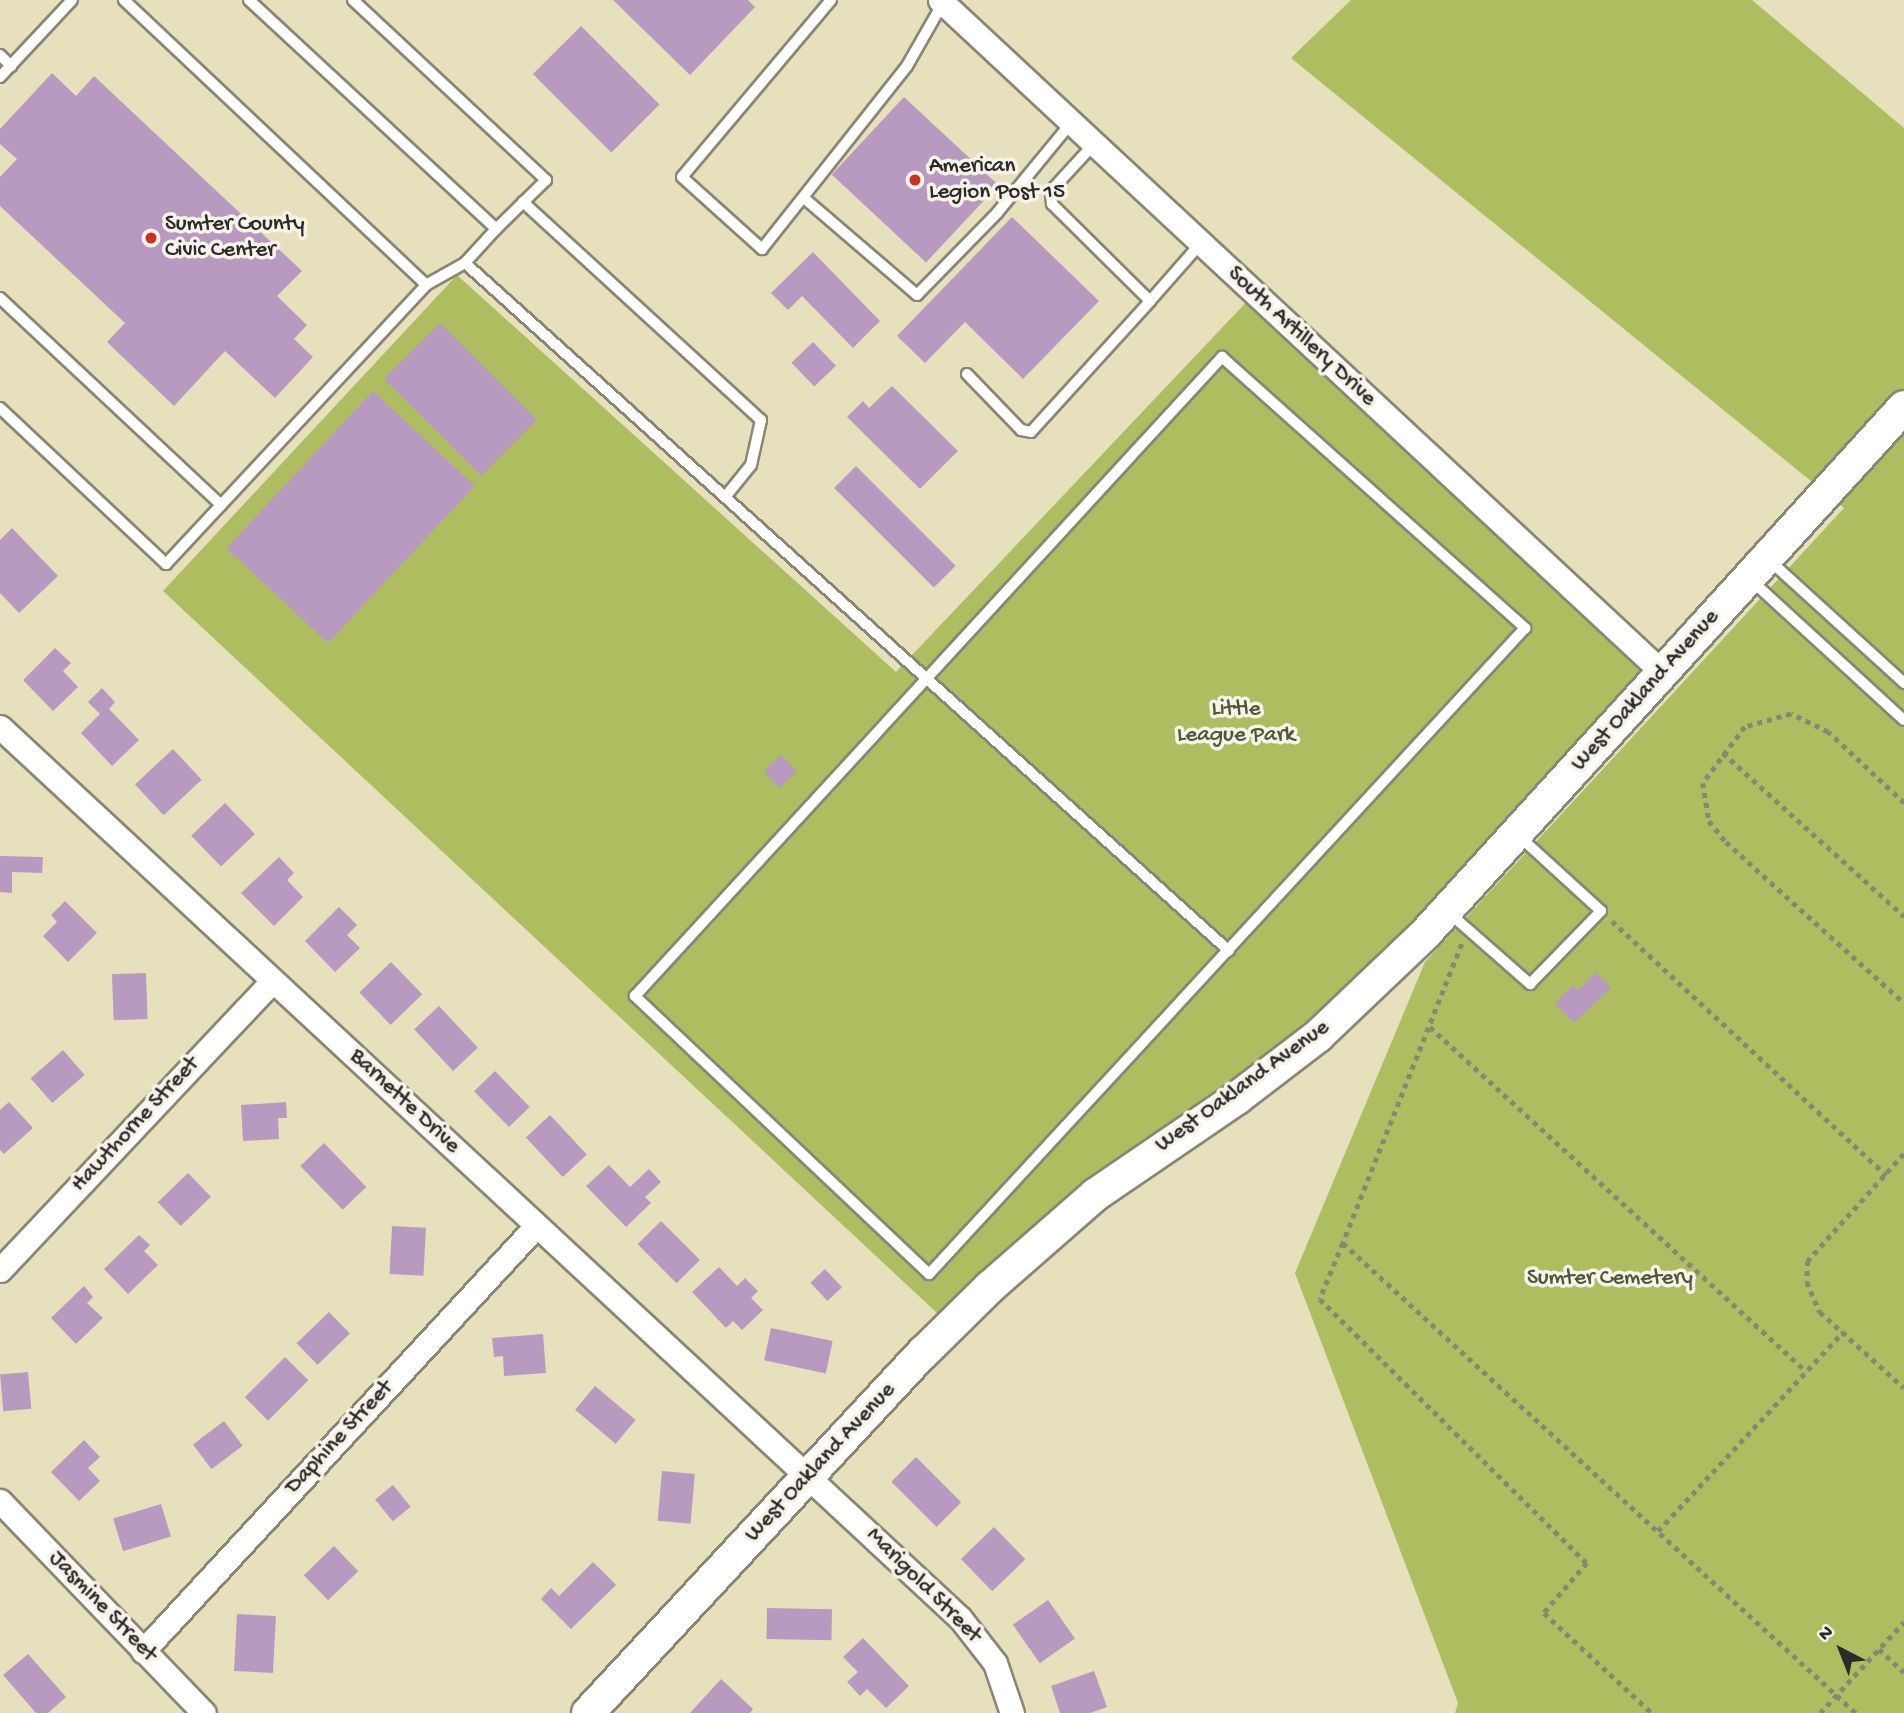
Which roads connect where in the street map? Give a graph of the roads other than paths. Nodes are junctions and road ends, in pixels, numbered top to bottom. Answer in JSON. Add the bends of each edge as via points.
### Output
{"nodes":[{"id":1,"x":72,"y":0,"type":"edge"},
{"id":2,"x":124,"y":0,"type":"edge"},
{"id":3,"x":249,"y":0,"type":"edge"},
{"id":4,"x":353,"y":0,"type":"edge"},
{"id":5,"x":831,"y":0,"type":"edge"},
{"id":6,"x":941,"y":1,"type":"edge"},
{"id":7,"x":0,"y":55,"type":"edge"},
{"id":8,"x":11,"y":65,"type":"junction"},
{"id":9,"x":0,"y":77,"type":"edge"},
{"id":10,"x":1071,"y":123,"type":"junction"},
{"id":11,"x":1094,"y":144,"type":"junction"},
{"id":12,"x":804,"y":198,"type":"junction"},
{"id":13,"x":523,"y":202,"type":"junction"},
{"id":14,"x":496,"y":229,"type":"junction"},
{"id":15,"x":1200,"y":244,"type":"junction"},
{"id":16,"x":465,"y":263,"type":"junction"},
{"id":17,"x":426,"y":285,"type":"junction"},
{"id":18,"x":0,"y":298,"type":"edge"},
{"id":19,"x":1150,"y":301,"type":"junction"},
{"id":20,"x":967,"y":374,"type":"dead end"},
{"id":21,"x":1904,"y":407,"type":"edge"},
{"id":22,"x":0,"y":408,"type":"edge"},
{"id":23,"x":726,"y":496,"type":"junction"},
{"id":24,"x":221,"y":505,"type":"junction"},
{"id":25,"x":1758,"y":568,"type":"junction"},
{"id":26,"x":1663,"y":673,"type":"junction"},
{"id":27,"x":929,"y":678,"type":"junction"},
{"id":28,"x":1904,"y":683,"type":"edge"},
{"id":29,"x":1904,"y":720,"type":"edge"},
{"id":30,"x":3,"y":736,"type":"edge"},
{"id":31,"x":1517,"y":834,"type":"junction"},
{"id":32,"x":1447,"y":911,"type":"junction"},
{"id":33,"x":1229,"y":951,"type":"junction"},
{"id":34,"x":272,"y":981,"type":"junction"},
{"id":35,"x":537,"y":1225,"type":"junction"},
{"id":36,"x":0,"y":1270,"type":"edge"},
{"id":37,"x":809,"y":1476,"type":"junction"},
{"id":38,"x":0,"y":1501,"type":"edge"},
{"id":39,"x":143,"y":1651,"type":"junction"},
{"id":40,"x":204,"y":1713,"type":"edge"},
{"id":41,"x":588,"y":1713,"type":"edge"},
{"id":42,"x":1012,"y":1713,"type":"edge"}],
"edges":[{"from":1,"to":8,"type":"lane"},
{"from":2,"to":17,"type":"lane"},
{"from":3,"to":14,"type":"lane"},
{"from":4,"to":13,"type":"lane","via":[[546,180]]},
{"from":5,"to":12,"type":"lane","via":[[682,177],[762,249]]},
{"from":6,"to":10,"type":"street","name":"South Artillery Drive"},
{"from":6,"to":12,"type":"lane","via":[[907,66]]},
{"from":7,"to":8,"type":"lane"},
{"from":8,"to":9,"type":"lane"},
{"from":10,"to":11,"type":"street","name":"South Artillery Drive"},
{"from":10,"to":12,"type":"lane","via":[[997,214],[917,295]]},
{"from":11,"to":15,"type":"street","name":"South Artillery Drive"},
{"from":11,"to":19,"type":"lane","via":[[1051,191],[1052,204]]},
{"from":13,"to":14,"type":"lane"},
{"from":13,"to":23,"type":"lane","via":[[761,421],[751,466]]},
{"from":14,"to":16,"type":"lane"},
{"from":15,"to":19,"type":"lane"},
{"from":15,"to":26,"type":"street","name":"South Artillery Drive"},
{"from":16,"to":17,"type":"lane"},
{"from":16,"to":23,"type":"lane"},
{"from":17,"to":24,"type":"lane"},
{"from":18,"to":24,"type":"lane"},
{"from":19,"to":20,"type":"lane","via":[[1031,432],[1021,430]]},
{"from":21,"to":25,"type":"street","name":"West Oakland Avenue"},
{"from":22,"to":24,"type":"lane","via":[[166,564]]},
{"from":23,"to":27,"type":"lane"},
{"from":25,"to":26,"type":"street","name":"West Oakland Avenue"},
{"from":25,"to":28,"type":"lane"},
{"from":25,"to":29,"type":"lane"},
{"from":26,"to":31,"type":"street","name":"West Oakland Avenue"},
{"from":27,"to":33,"type":"lane"},
{"from":27,"to":33,"type":"lane","via":[[635,996],[929,1274]]},
{"from":27,"to":33,"type":"lane","via":[[1222,357],[1525,628]]},
{"from":30,"to":34,"type":"street","name":"Barnette Drive"},
{"from":31,"to":32,"type":"street","name":"West Oakland Avenue"},
{"from":31,"to":32,"type":"lane","via":[[1601,911],[1530,984]]},
{"from":32,"to":37,"type":"street","name":"West Oakland Avenue","via":[[1318,1036],[1095,1195],[1031,1249],[923,1353]]},
{"from":34,"to":35,"type":"street","name":"Barnette Drive"},
{"from":34,"to":36,"type":"street","name":"Hawthorne Street"},
{"from":35,"to":37,"type":"street","name":"Barnette Drive"},
{"from":35,"to":39,"type":"street","name":"Daphine Street"},
{"from":37,"to":41,"type":"street","name":"West Oakland Avenue"},
{"from":37,"to":42,"type":"street","name":"Marigold Street","via":[[961,1618],[995,1663]]},
{"from":38,"to":39,"type":"street","name":"Jasmine Street"},
{"from":39,"to":40,"type":"street","name":"Jasmine Street"}]}
